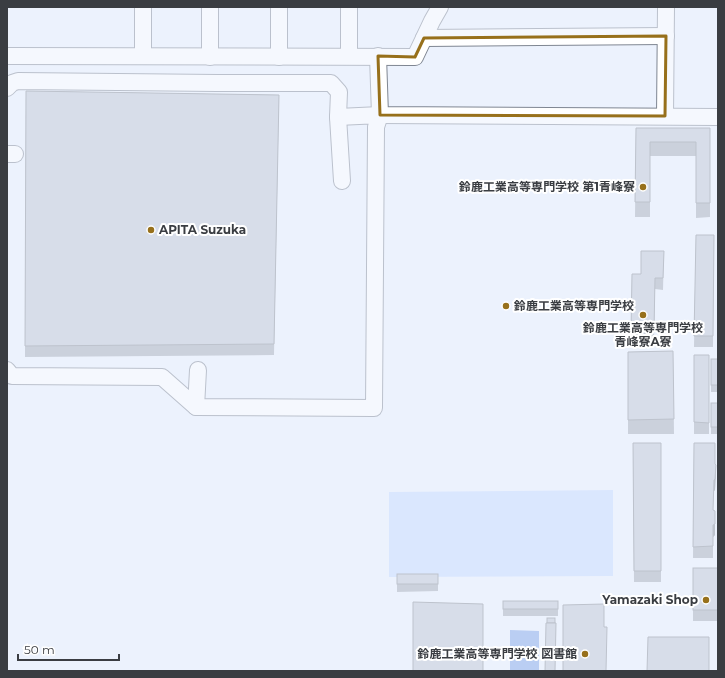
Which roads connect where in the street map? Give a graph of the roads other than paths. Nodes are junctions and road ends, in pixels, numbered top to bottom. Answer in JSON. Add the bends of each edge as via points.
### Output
{"nodes":[{"id":1,"x":143,"y":7,"type":"edge"},
{"id":2,"x":210,"y":7,"type":"edge"},
{"id":3,"x":279,"y":7,"type":"edge"},
{"id":4,"x":349,"y":7,"type":"edge"},
{"id":5,"x":440,"y":7,"type":"edge"},
{"id":6,"x":666,"y":7,"type":"edge"},
{"id":7,"x":666,"y":36,"type":"junction"},
{"id":8,"x":424,"y":38,"type":"junction"},
{"id":9,"x":7,"y":56,"type":"edge"},
{"id":10,"x":143,"y":56,"type":"junction"},
{"id":11,"x":349,"y":56,"type":"junction"},
{"id":12,"x":378,"y":56,"type":"junction"},
{"id":13,"x":210,"y":57,"type":"junction"},
{"id":14,"x":279,"y":57,"type":"junction"},
{"id":15,"x":171,"y":82,"type":"junction"},
{"id":16,"x":7,"y":88,"type":"edge"},
{"id":17,"x":171,"y":98,"type":"edge"},
{"id":18,"x":380,"y":115,"type":"junction"},
{"id":19,"x":665,"y":116,"type":"junction"},
{"id":20,"x":338,"y":117,"type":"junction"},
{"id":21,"x":718,"y":117,"type":"edge"},
{"id":22,"x":342,"y":181,"type":"dead end"},
{"id":23,"x":7,"y":370,"type":"edge"},
{"id":24,"x":198,"y":370,"type":"dead end"},
{"id":25,"x":196,"y":407,"type":"junction"}],
"edges":[{"from":1,"to":10,"type":"street"},
{"from":2,"to":13,"type":"street"},
{"from":3,"to":14,"type":"street"},
{"from":4,"to":11,"type":"street"},
{"from":5,"to":8,"type":"street"},
{"from":6,"to":7,"type":"street"},
{"from":7,"to":8,"type":"street"},
{"from":7,"to":19,"type":"street"},
{"from":8,"to":12,"type":"street","via":[[415,57]]},
{"from":9,"to":10,"type":"street"},
{"from":10,"to":13,"type":"street"},
{"from":11,"to":12,"type":"street"},
{"from":11,"to":14,"type":"street"},
{"from":12,"to":18,"type":"street"},
{"from":13,"to":14,"type":"street"},
{"from":15,"to":16,"type":"street","via":[[106,88],[18,81]]},
{"from":15,"to":17,"type":"street"},
{"from":15,"to":20,"type":"street","via":[[218,91],[282,89],[331,83],[339,92]]},
{"from":18,"to":19,"type":"street"},
{"from":18,"to":20,"type":"street"},
{"from":18,"to":25,"type":"street","via":[[376,127],[374,408]]},
{"from":19,"to":21,"type":"street"},
{"from":20,"to":22,"type":"street"},
{"from":23,"to":25,"type":"street","via":[[12,376],[162,377]]},
{"from":24,"to":25,"type":"street"}]}
